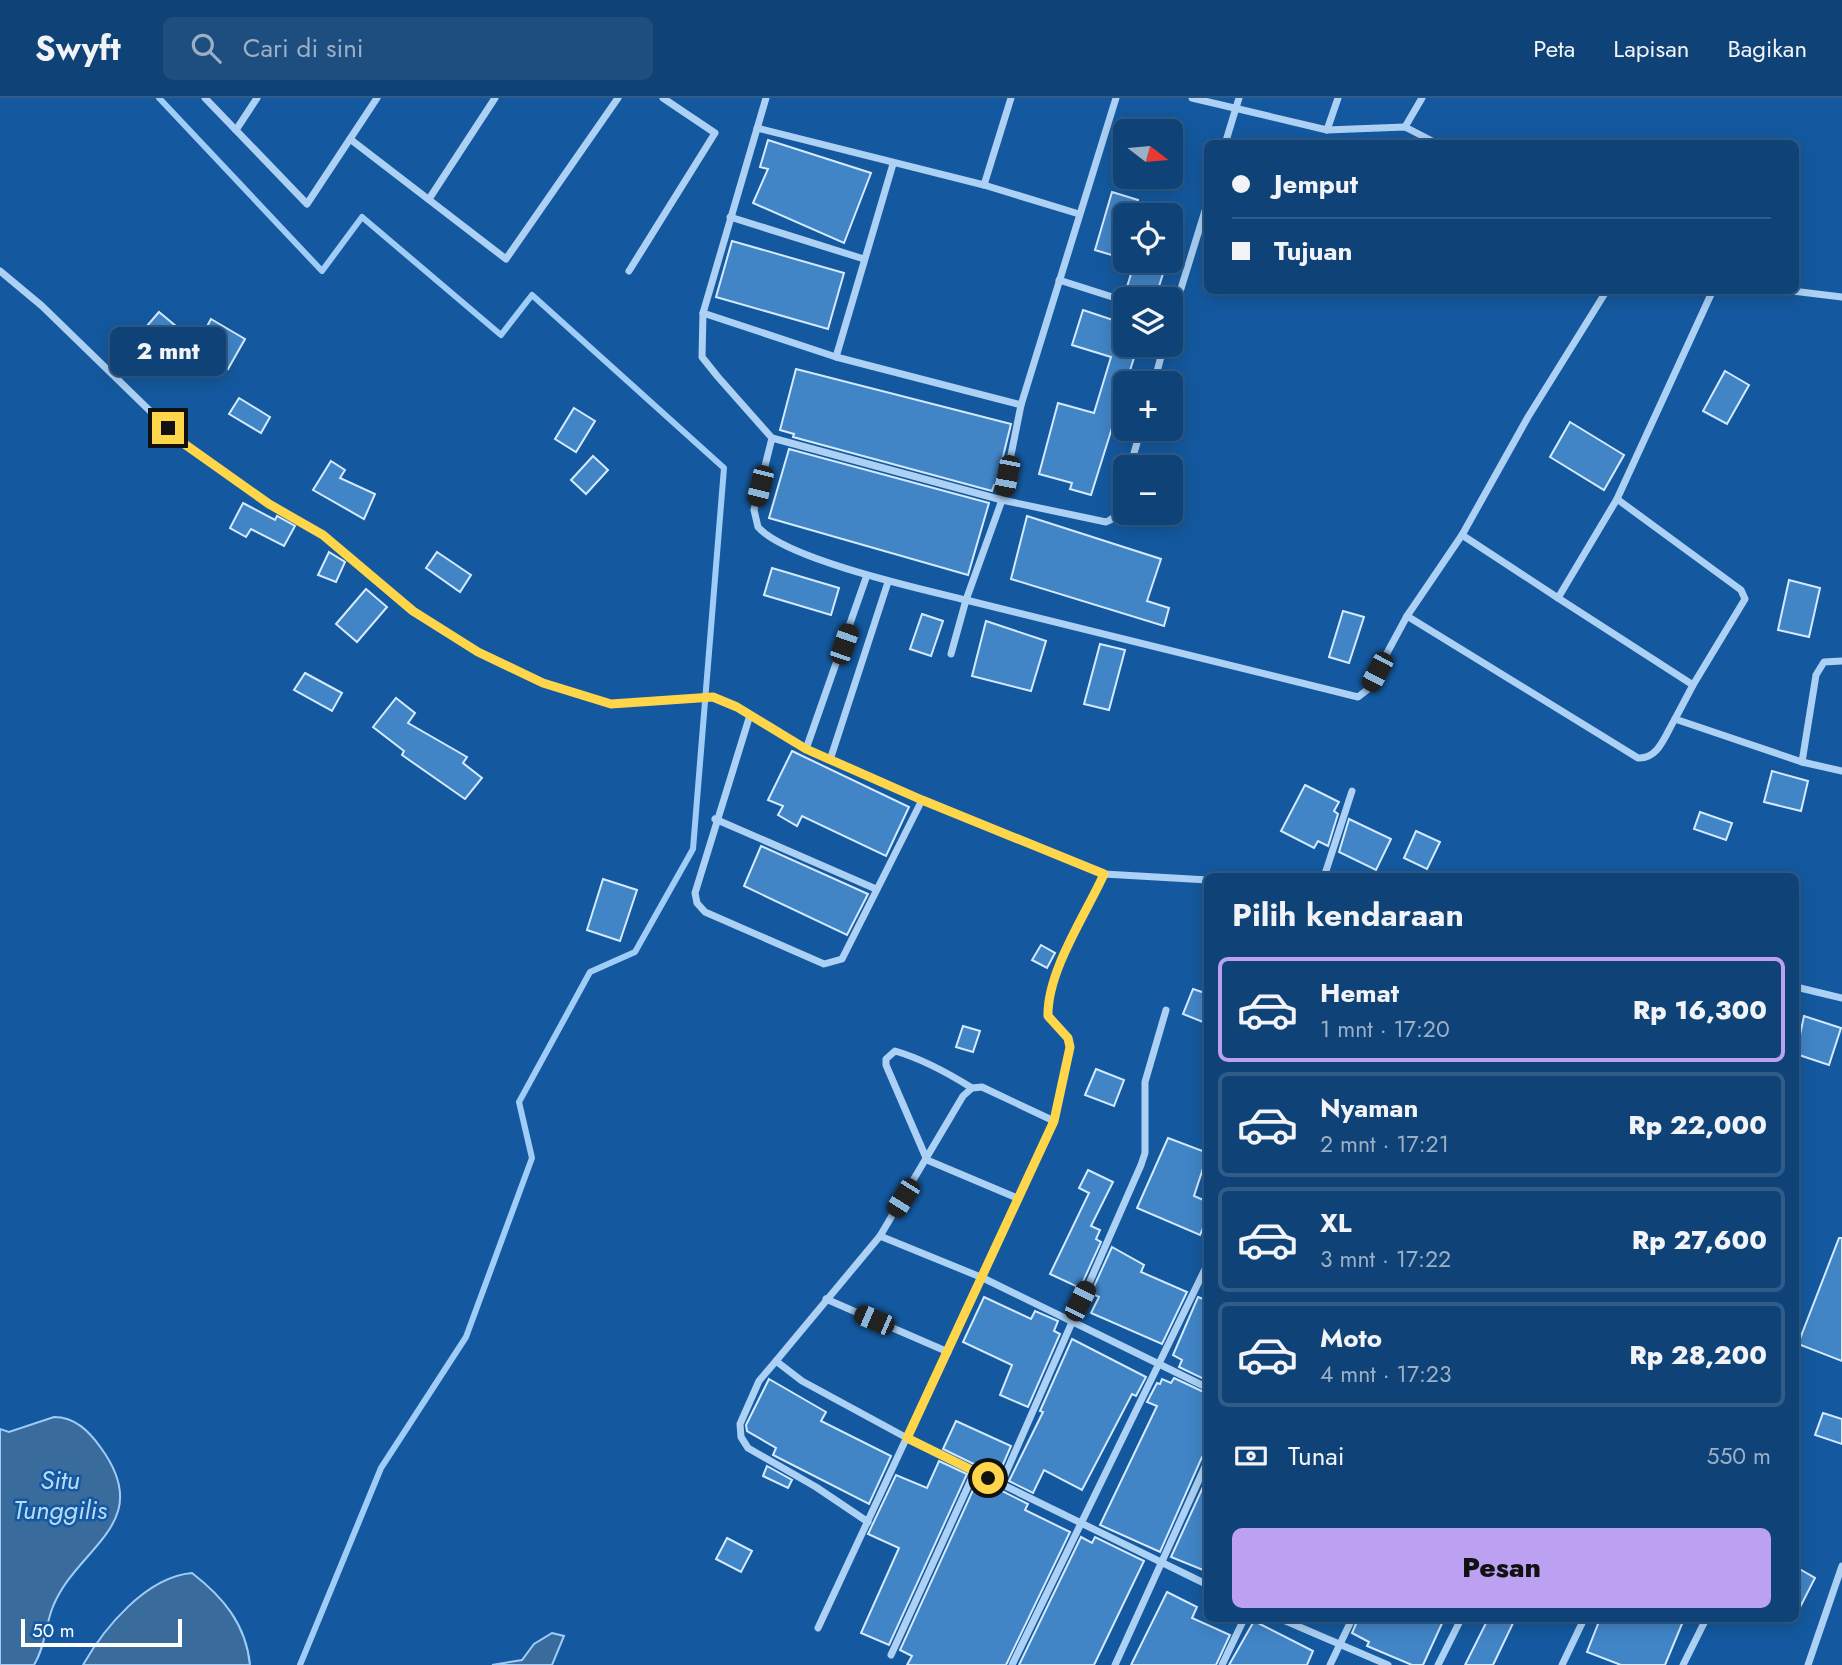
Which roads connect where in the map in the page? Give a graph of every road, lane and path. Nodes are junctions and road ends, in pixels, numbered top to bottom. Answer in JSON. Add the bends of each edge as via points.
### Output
{"nodes":[{"id":1,"x":205,"y":98,"type":"edge"},
{"id":2,"x":257,"y":98,"type":"edge"},
{"id":3,"x":377,"y":98,"type":"edge"},
{"id":4,"x":495,"y":98,"type":"edge"},
{"id":5,"x":618,"y":98,"type":"edge"},
{"id":6,"x":663,"y":98,"type":"edge"},
{"id":7,"x":766,"y":98,"type":"edge"},
{"id":8,"x":1011,"y":98,"type":"edge"},
{"id":9,"x":1116,"y":98,"type":"edge"},
{"id":10,"x":1192,"y":98,"type":"edge"},
{"id":11,"x":1240,"y":98,"type":"edge"},
{"id":12,"x":1338,"y":98,"type":"edge"},
{"id":13,"x":1422,"y":98,"type":"edge"},
{"id":14,"x":1236,"y":110,"type":"junction"},
{"id":15,"x":1405,"y":127,"type":"junction"},
{"id":16,"x":757,"y":128,"type":"junction"},
{"id":17,"x":236,"y":130,"type":"junction"},
{"id":18,"x":1327,"y":130,"type":"junction"},
{"id":19,"x":350,"y":139,"type":"junction"},
{"id":20,"x":1226,"y":140,"type":"edge"},
{"id":21,"x":1430,"y":140,"type":"edge"},
{"id":22,"x":892,"y":164,"type":"junction"},
{"id":23,"x":984,"y":185,"type":"junction"},
{"id":24,"x":429,"y":199,"type":"junction"},
{"id":25,"x":1079,"y":214,"type":"junction"},
{"id":26,"x":1204,"y":214,"type":"edge"},
{"id":27,"x":730,"y":217,"type":"junction"},
{"id":28,"x":864,"y":259,"type":"junction"},
{"id":29,"x":0,"y":271,"type":"edge"},
{"id":30,"x":629,"y":271,"type":"dead end"},
{"id":31,"x":1059,"y":280,"type":"junction"},
{"id":32,"x":1181,"y":287,"type":"edge"},
{"id":33,"x":1799,"y":292,"type":"edge"},
{"id":34,"x":1605,"y":294,"type":"edge"},
{"id":35,"x":1711,"y":294,"type":"edge"},
{"id":36,"x":1842,"y":297,"type":"edge"},
{"id":37,"x":1113,"y":298,"type":"edge"},
{"id":38,"x":704,"y":313,"type":"junction"},
{"id":39,"x":836,"y":357,"type":"junction"},
{"id":40,"x":1021,"y":405,"type":"junction"},
{"id":41,"x":772,"y":438,"type":"junction"},
{"id":42,"x":1617,"y":499,"type":"junction"},
{"id":43,"x":1002,"y":500,"type":"junction"},
{"id":44,"x":1113,"y":520,"type":"edge"},
{"id":45,"x":1462,"y":535,"type":"junction"},
{"id":46,"x":867,"y":575,"type":"junction"},
{"id":47,"x":888,"y":582,"type":"junction"},
{"id":48,"x":1558,"y":598,"type":"junction"},
{"id":49,"x":966,"y":600,"type":"junction"},
{"id":50,"x":1407,"y":616,"type":"junction"},
{"id":51,"x":951,"y":654,"type":"dead end"},
{"id":52,"x":1842,"y":661,"type":"edge"},
{"id":53,"x":1693,"y":685,"type":"junction"},
{"id":54,"x":750,"y":715,"type":"junction"},
{"id":55,"x":1675,"y":719,"type":"junction"},
{"id":56,"x":806,"y":749,"type":"junction"},
{"id":57,"x":830,"y":760,"type":"junction"},
{"id":58,"x":1802,"y":762,"type":"junction"},
{"id":59,"x":1842,"y":771,"type":"edge"},
{"id":60,"x":1352,"y":791,"type":"dead end"},
{"id":61,"x":922,"y":800,"type":"junction"},
{"id":62,"x":715,"y":819,"type":"junction"},
{"id":63,"x":1326,"y":873,"type":"edge"},
{"id":64,"x":1104,"y":874,"type":"junction"},
{"id":65,"x":1204,"y":880,"type":"edge"},
{"id":66,"x":876,"y":889,"type":"junction"},
{"id":67,"x":1799,"y":988,"type":"edge"},
{"id":68,"x":1842,"y":998,"type":"edge"},
{"id":69,"x":1166,"y":1010,"type":"dead end"},
{"id":70,"x":972,"y":1088,"type":"junction"},
{"id":71,"x":1054,"y":1121,"type":"junction"},
{"id":72,"x":927,"y":1160,"type":"junction"},
{"id":73,"x":1017,"y":1198,"type":"junction"},
{"id":74,"x":880,"y":1236,"type":"junction"},
{"id":75,"x":1204,"y":1276,"type":"edge"},
{"id":76,"x":984,"y":1278,"type":"junction"},
{"id":77,"x":826,"y":1299,"type":"junction"},
{"id":78,"x":1070,"y":1321,"type":"junction"},
{"id":79,"x":948,"y":1352,"type":"junction"},
{"id":80,"x":776,"y":1361,"type":"junction"},
{"id":81,"x":1158,"y":1364,"type":"junction"},
{"id":82,"x":1204,"y":1386,"type":"edge"},
{"id":83,"x":907,"y":1438,"type":"junction"},
{"id":84,"x":1204,"y":1469,"type":"edge"},
{"id":85,"x":975,"y":1471,"type":"junction"},
{"id":86,"x":1001,"y":1484,"type":"junction"},
{"id":87,"x":868,"y":1522,"type":"junction"},
{"id":88,"x":1081,"y":1523,"type":"junction"},
{"id":89,"x":1163,"y":1563,"type":"junction"},
{"id":90,"x":1842,"y":1566,"type":"edge"},
{"id":91,"x":1204,"y":1583,"type":"edge"},
{"id":92,"x":1243,"y":1622,"type":"edge"},
{"id":93,"x":1288,"y":1622,"type":"edge"},
{"id":94,"x":1350,"y":1622,"type":"edge"},
{"id":95,"x":1460,"y":1622,"type":"edge"},
{"id":96,"x":1583,"y":1622,"type":"edge"},
{"id":97,"x":1704,"y":1622,"type":"edge"},
{"id":98,"x":818,"y":1628,"type":"dead end"},
{"id":99,"x":1339,"y":1643,"type":"junction"},
{"id":100,"x":891,"y":1654,"type":"dead end"},
{"id":101,"x":1012,"y":1665,"type":"edge"},
{"id":102,"x":1115,"y":1665,"type":"edge"},
{"id":103,"x":1222,"y":1665,"type":"edge"},
{"id":104,"x":1330,"y":1665,"type":"edge"},
{"id":105,"x":1388,"y":1665,"type":"edge"},
{"id":106,"x":1438,"y":1665,"type":"edge"},
{"id":107,"x":1562,"y":1665,"type":"edge"},
{"id":108,"x":1683,"y":1665,"type":"edge"},
{"id":109,"x":1808,"y":1665,"type":"edge"}],
"edges":[{"from":1,"to":17,"type":"street"},
{"from":2,"to":17,"type":"street"},
{"from":3,"to":19,"type":"street"},
{"from":4,"to":24,"type":"street"},
{"from":5,"to":24,"type":"street","via":[[506,260]]},
{"from":6,"to":30,"type":"street","via":[[715,133]]},
{"from":7,"to":16,"type":"street"},
{"from":8,"to":23,"type":"street"},
{"from":9,"to":25,"type":"street"},
{"from":10,"to":14,"type":"street"},
{"from":11,"to":14,"type":"street"},
{"from":12,"to":18,"type":"street"},
{"from":13,"to":15,"type":"street"},
{"from":14,"to":18,"type":"street"},
{"from":14,"to":20,"type":"street"},
{"from":15,"to":18,"type":"street"},
{"from":15,"to":21,"type":"street"},
{"from":16,"to":22,"type":"street"},
{"from":16,"to":27,"type":"street"},
{"from":17,"to":19,"type":"street","via":[[307,204]]},
{"from":19,"to":24,"type":"street"},
{"from":22,"to":23,"type":"street"},
{"from":22,"to":28,"type":"street"},
{"from":23,"to":25,"type":"street"},
{"from":25,"to":31,"type":"street"},
{"from":26,"to":32,"type":"street"},
{"from":27,"to":28,"type":"street"},
{"from":27,"to":38,"type":"street"},
{"from":28,"to":39,"type":"street"},
{"from":29,"to":54,"type":"street","via":[[183,443],[269,504],[323,535],[413,611],[478,652],[543,683],[611,704],[713,697]]},
{"from":31,"to":37,"type":"street"},
{"from":31,"to":40,"type":"street"},
{"from":33,"to":36,"type":"street"},
{"from":34,"to":45,"type":"street"},
{"from":35,"to":42,"type":"street"},
{"from":38,"to":39,"type":"street"},
{"from":38,"to":41,"type":"street","via":[[702,357]]},
{"from":39,"to":40,"type":"street"},
{"from":40,"to":43,"type":"street"},
{"from":41,"to":43,"type":"street"},
{"from":41,"to":46,"type":"street","via":[[754,510],[758,527],[779,542]]},
{"from":42,"to":48,"type":"street"},
{"from":42,"to":53,"type":"street","via":[[1741,590],[1745,599]]},
{"from":43,"to":44,"type":"street"},
{"from":43,"to":49,"type":"street"},
{"from":45,"to":48,"type":"street"},
{"from":45,"to":50,"type":"street"},
{"from":46,"to":47,"type":"street"},
{"from":46,"to":56,"type":"street"},
{"from":47,"to":49,"type":"street"},
{"from":47,"to":57,"type":"street"},
{"from":48,"to":53,"type":"street"},
{"from":49,"to":50,"type":"street","via":[[1358,697],[1367,690]]},
{"from":49,"to":51,"type":"street"},
{"from":50,"to":55,"type":"street","via":[[1638,758],[1656,753]]},
{"from":52,"to":58,"type":"street","via":[[1824,662],[1816,675]]},
{"from":53,"to":55,"type":"street"},
{"from":54,"to":56,"type":"street"},
{"from":54,"to":62,"type":"street"},
{"from":55,"to":58,"type":"street"},
{"from":56,"to":57,"type":"street"},
{"from":57,"to":61,"type":"street"},
{"from":58,"to":59,"type":"street"},
{"from":60,"to":63,"type":"street"},
{"from":61,"to":64,"type":"street"},
{"from":61,"to":66,"type":"street"},
{"from":62,"to":66,"type":"street"},
{"from":62,"to":66,"type":"street","via":[[695,892],[697,904],[705,912],[824,964],[842,959]]},
{"from":64,"to":65,"type":"street"},
{"from":64,"to":71,"type":"street","via":[[1062,961],[1048,1006],[1048,1016],[1068,1038],[1070,1047]]},
{"from":67,"to":68,"type":"street"},
{"from":69,"to":78,"type":"street","via":[[1145,1082],[1145,1153],[1109,1243]]},
{"from":70,"to":71,"type":"street","via":[[982,1087]]},
{"from":70,"to":72,"type":"street"},
{"from":70,"to":72,"type":"street","via":[[902,1053],[895,1051],[886,1059]]},
{"from":71,"to":73,"type":"street"},
{"from":72,"to":73,"type":"street"},
{"from":72,"to":74,"type":"street"},
{"from":73,"to":76,"type":"street"},
{"from":74,"to":76,"type":"street"},
{"from":74,"to":77,"type":"street"},
{"from":75,"to":81,"type":"street"},
{"from":76,"to":78,"type":"street"},
{"from":76,"to":79,"type":"street"},
{"from":77,"to":79,"type":"street"},
{"from":77,"to":80,"type":"street"},
{"from":78,"to":81,"type":"street"},
{"from":78,"to":86,"type":"street"},
{"from":79,"to":83,"type":"street"},
{"from":80,"to":83,"type":"street","via":[[802,1381]]},
{"from":80,"to":87,"type":"street","via":[[759,1381],[740,1424],[741,1437],[748,1448]]},
{"from":81,"to":82,"type":"street"},
{"from":81,"to":88,"type":"street"},
{"from":83,"to":85,"type":"street"},
{"from":83,"to":87,"type":"street"},
{"from":84,"to":89,"type":"street"},
{"from":85,"to":86,"type":"street"},
{"from":85,"to":100,"type":"street"},
{"from":86,"to":88,"type":"street"},
{"from":87,"to":98,"type":"street"},
{"from":88,"to":89,"type":"street"},
{"from":88,"to":101,"type":"street"},
{"from":89,"to":91,"type":"street"},
{"from":89,"to":102,"type":"street"},
{"from":90,"to":109,"type":"street"},
{"from":92,"to":103,"type":"street"},
{"from":93,"to":99,"type":"street"},
{"from":94,"to":99,"type":"street"},
{"from":95,"to":106,"type":"street"},
{"from":96,"to":107,"type":"street"},
{"from":97,"to":108,"type":"street"},
{"from":99,"to":104,"type":"street"},
{"from":99,"to":105,"type":"street"}]}
